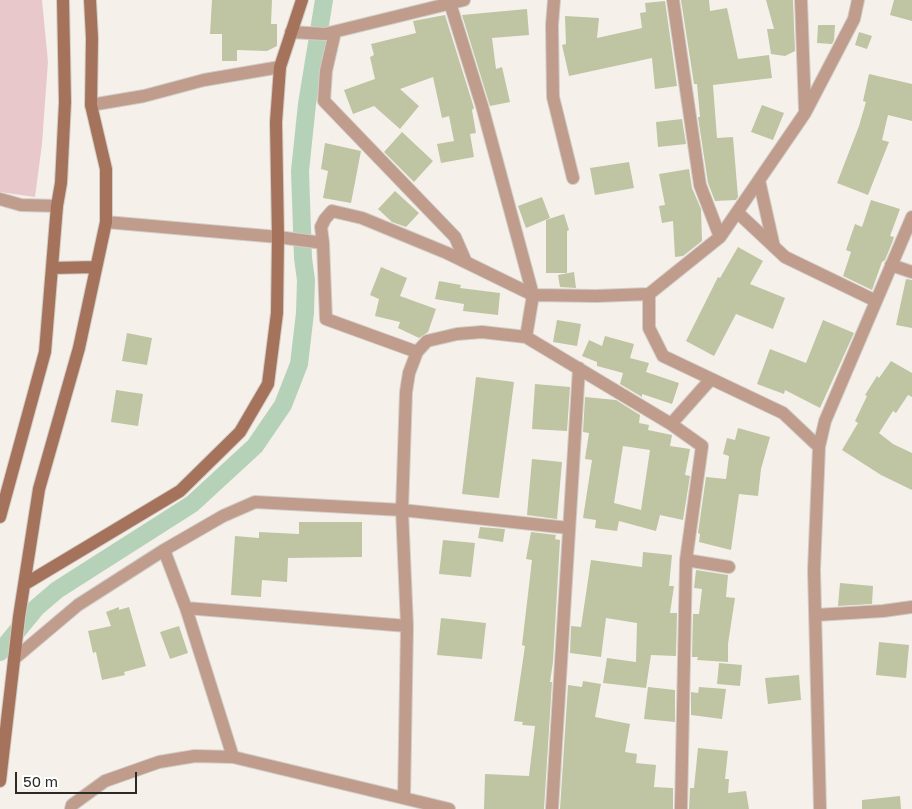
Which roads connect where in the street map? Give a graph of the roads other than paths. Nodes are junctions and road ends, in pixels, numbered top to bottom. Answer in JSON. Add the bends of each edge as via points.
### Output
{"nodes":[{"id":1,"x":63,"y":0,"type":"edge"},
{"id":2,"x":90,"y":0,"type":"edge"},
{"id":3,"x":302,"y":0,"type":"edge"},
{"id":4,"x":464,"y":0,"type":"edge"},
{"id":5,"x":554,"y":0,"type":"edge"},
{"id":6,"x":673,"y":0,"type":"edge"},
{"id":7,"x":801,"y":0,"type":"edge"},
{"id":8,"x":858,"y":0,"type":"edge"},
{"id":9,"x":450,"y":3,"type":"junction"},
{"id":10,"x":291,"y":32,"type":"junction"},
{"id":11,"x":330,"y":33,"type":"junction"},
{"id":12,"x":280,"y":67,"type":"junction"},
{"id":13,"x":91,"y":105,"type":"junction"},
{"id":14,"x":805,"y":113,"type":"junction"},
{"id":15,"x":573,"y":178,"type":"dead end"},
{"id":16,"x":759,"y":180,"type":"junction"},
{"id":17,"x":0,"y":199,"type":"edge"},
{"id":18,"x":57,"y":206,"type":"junction"},
{"id":19,"x":738,"y":212,"type":"junction"},
{"id":20,"x":912,"y":217,"type":"edge"},
{"id":21,"x":106,"y":222,"type":"junction"},
{"id":22,"x":278,"y":237,"type":"junction"},
{"id":23,"x":720,"y":237,"type":"junction"},
{"id":24,"x":319,"y":242,"type":"junction"},
{"id":25,"x":774,"y":247,"type":"junction"},
{"id":26,"x":466,"y":262,"type":"junction"},
{"id":27,"x":891,"y":265,"type":"junction"},
{"id":28,"x":96,"y":267,"type":"junction"},
{"id":29,"x":52,"y":268,"type":"junction"},
{"id":30,"x":912,"y":272,"type":"edge"},
{"id":31,"x":649,"y":294,"type":"junction"},
{"id":32,"x":533,"y":295,"type":"junction"},
{"id":33,"x":876,"y":301,"type":"junction"},
{"id":34,"x":526,"y":337,"type":"junction"},
{"id":35,"x":417,"y":352,"type":"junction"},
{"id":36,"x":579,"y":368,"type":"junction"},
{"id":37,"x":711,"y":379,"type":"junction"},
{"id":38,"x":671,"y":424,"type":"junction"},
{"id":39,"x":819,"y":447,"type":"junction"},
{"id":40,"x":402,"y":510,"type":"junction"},
{"id":41,"x":0,"y":517,"type":"edge"},
{"id":42,"x":569,"y":528,"type":"junction"},
{"id":43,"x":164,"y":550,"type":"junction"},
{"id":44,"x":686,"y":560,"type":"junction"},
{"id":45,"x":729,"y":567,"type":"dead end"},
{"id":46,"x":26,"y":584,"type":"junction"},
{"id":47,"x":912,"y":607,"type":"edge"},
{"id":48,"x":186,"y":608,"type":"junction"},
{"id":49,"x":816,"y":616,"type":"junction"},
{"id":50,"x":407,"y":626,"type":"junction"},
{"id":51,"x":16,"y":654,"type":"junction"},
{"id":52,"x":233,"y":757,"type":"junction"},
{"id":53,"x":0,"y":781,"type":"edge"},
{"id":54,"x":404,"y":798,"type":"junction"},
{"id":55,"x":70,"y":809,"type":"edge"},
{"id":56,"x":449,"y":809,"type":"edge"},
{"id":57,"x":552,"y":809,"type":"edge"},
{"id":58,"x":681,"y":809,"type":"edge"},
{"id":59,"x":820,"y":809,"type":"edge"}],
"edges":[{"from":1,"to":18,"type":"main road","via":[[65,102]]},
{"from":2,"to":13,"type":"main road"},
{"from":3,"to":10,"type":"main road"},
{"from":4,"to":9,"type":"street"},
{"from":5,"to":15,"type":"street","via":[[553,97]]},
{"from":6,"to":23,"type":"street","via":[[700,185]]},
{"from":7,"to":14,"type":"street"},
{"from":8,"to":14,"type":"street","via":[[854,19]]},
{"from":9,"to":11,"type":"street"},
{"from":9,"to":32,"type":"street","via":[[482,106]]},
{"from":10,"to":11,"type":"street"},
{"from":10,"to":12,"type":"main road"},
{"from":11,"to":26,"type":"street","via":[[324,101],[455,237]]},
{"from":12,"to":13,"type":"street"},
{"from":12,"to":22,"type":"main road","via":[[276,122]]},
{"from":13,"to":21,"type":"main road","via":[[106,169]]},
{"from":14,"to":16,"type":"street"},
{"from":16,"to":19,"type":"street"},
{"from":16,"to":25,"type":"street"},
{"from":17,"to":18,"type":"street","via":[[21,205]]},
{"from":18,"to":29,"type":"main road"},
{"from":19,"to":23,"type":"street"},
{"from":19,"to":25,"type":"street"},
{"from":20,"to":27,"type":"street"},
{"from":21,"to":22,"type":"street"},
{"from":21,"to":28,"type":"main road"},
{"from":22,"to":24,"type":"street"},
{"from":22,"to":46,"type":"main road","via":[[277,313],[268,384],[240,432],[180,491]]},
{"from":23,"to":31,"type":"street"},
{"from":24,"to":26,"type":"street","via":[[322,227],[332,211],[362,218]]},
{"from":24,"to":35,"type":"street","via":[[326,319]]},
{"from":25,"to":33,"type":"street","via":[[785,257]]},
{"from":26,"to":32,"type":"street"},
{"from":27,"to":30,"type":"street"},
{"from":27,"to":33,"type":"street"},
{"from":28,"to":29,"type":"main road"},
{"from":28,"to":46,"type":"main road","via":[[80,348],[39,489]]},
{"from":29,"to":41,"type":"main road","via":[[45,352]]},
{"from":31,"to":32,"type":"street"},
{"from":31,"to":37,"type":"street","via":[[649,328],[663,356]]},
{"from":32,"to":34,"type":"street"},
{"from":33,"to":39,"type":"street","via":[[825,421]]},
{"from":34,"to":35,"type":"street","via":[[482,332],[457,334],[427,341]]},
{"from":34,"to":36,"type":"street"},
{"from":35,"to":40,"type":"street","via":[[406,392]]},
{"from":36,"to":38,"type":"street"},
{"from":36,"to":42,"type":"street"},
{"from":37,"to":38,"type":"street"},
{"from":37,"to":39,"type":"street","via":[[783,413]]},
{"from":38,"to":44,"type":"street","via":[[702,446]]},
{"from":39,"to":49,"type":"street","via":[[814,570]]},
{"from":40,"to":42,"type":"street"},
{"from":40,"to":43,"type":"street","via":[[255,502],[222,516]]},
{"from":40,"to":50,"type":"street"},
{"from":42,"to":57,"type":"street"},
{"from":43,"to":48,"type":"street"},
{"from":43,"to":51,"type":"street","via":[[78,605]]},
{"from":44,"to":45,"type":"street"},
{"from":44,"to":58,"type":"street"},
{"from":46,"to":51,"type":"main road"},
{"from":47,"to":49,"type":"street"},
{"from":48,"to":50,"type":"street"},
{"from":48,"to":52,"type":"street"},
{"from":49,"to":59,"type":"street"},
{"from":50,"to":54,"type":"street"},
{"from":51,"to":53,"type":"main road"},
{"from":52,"to":54,"type":"street"},
{"from":52,"to":55,"type":"street","via":[[195,756],[159,762],[105,782]]},
{"from":54,"to":56,"type":"street"}]}
